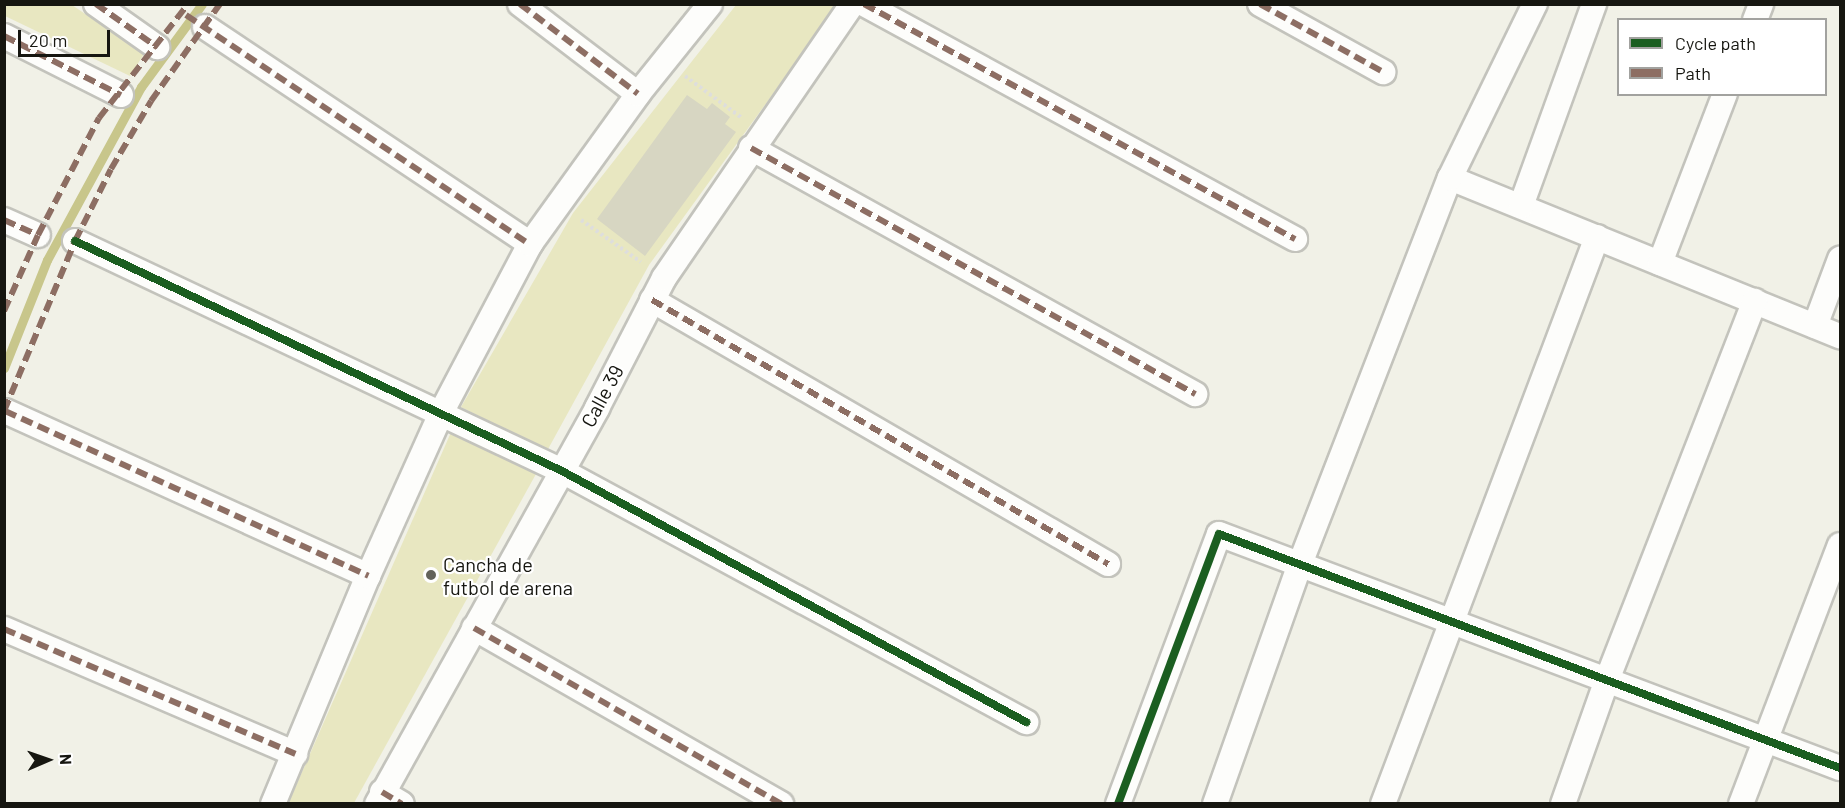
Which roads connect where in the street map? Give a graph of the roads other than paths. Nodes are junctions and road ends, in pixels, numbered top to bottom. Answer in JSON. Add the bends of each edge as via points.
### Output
{"nodes":[{"id":1,"x":96,"y":4,"type":"edge"},
{"id":2,"x":520,"y":4,"type":"edge"},
{"id":3,"x":710,"y":4,"type":"edge"},
{"id":4,"x":852,"y":4,"type":"edge"},
{"id":5,"x":864,"y":4,"type":"edge"},
{"id":6,"x":1260,"y":4,"type":"edge"},
{"id":7,"x":1535,"y":4,"type":"edge"},
{"id":8,"x":1594,"y":4,"type":"edge"},
{"id":9,"x":205,"y":27,"type":"dead end"},
{"id":10,"x":4,"y":36,"type":"edge"},
{"id":11,"x":157,"y":47,"type":"dead end"},
{"id":12,"x":1383,"y":72,"type":"dead end"},
{"id":13,"x":121,"y":94,"type":"dead end"},
{"id":14,"x":638,"y":94,"type":"junction"},
{"id":15,"x":1724,"y":96,"type":"edge"},
{"id":16,"x":756,"y":140,"type":"junction"},
{"id":17,"x":1450,"y":178,"type":"junction"},
{"id":18,"x":1521,"y":206,"type":"junction"},
{"id":19,"x":4,"y":220,"type":"edge"},
{"id":20,"x":38,"y":235,"type":"dead end"},
{"id":21,"x":1596,"y":237,"type":"junction"},
{"id":22,"x":1295,"y":239,"type":"dead end"},
{"id":23,"x":75,"y":241,"type":"dead end"},
{"id":24,"x":530,"y":244,"type":"junction"},
{"id":25,"x":1840,"y":260,"type":"edge"},
{"id":26,"x":1659,"y":262,"type":"junction"},
{"id":27,"x":652,"y":300,"type":"junction"},
{"id":28,"x":1755,"y":301,"type":"junction"},
{"id":29,"x":1815,"y":326,"type":"junction"},
{"id":30,"x":1840,"y":336,"type":"edge"},
{"id":31,"x":1195,"y":394,"type":"dead end"},
{"id":32,"x":5,"y":411,"type":"edge"},
{"id":33,"x":442,"y":411,"type":"junction"},
{"id":34,"x":562,"y":471,"type":"junction"},
{"id":35,"x":1840,"y":545,"type":"edge"},
{"id":36,"x":1108,"y":564,"type":"dead end"},
{"id":37,"x":1300,"y":564,"type":"junction"},
{"id":38,"x":368,"y":576,"type":"junction"},
{"id":39,"x":1451,"y":622,"type":"junction"},
{"id":40,"x":474,"y":627,"type":"junction"},
{"id":41,"x":4,"y":629,"type":"edge"},
{"id":42,"x":1607,"y":680,"type":"junction"},
{"id":43,"x":1026,"y":722,"type":"dead end"},
{"id":44,"x":1765,"y":740,"type":"junction"},
{"id":45,"x":295,"y":754,"type":"junction"},
{"id":46,"x":1840,"y":768,"type":"edge"},
{"id":47,"x":387,"y":800,"type":"edge"},
{"id":48,"x":273,"y":804,"type":"edge"},
{"id":49,"x":782,"y":804,"type":"edge"},
{"id":50,"x":1118,"y":804,"type":"edge"},
{"id":51,"x":1215,"y":804,"type":"edge"},
{"id":52,"x":1383,"y":804,"type":"edge"},
{"id":53,"x":1563,"y":804,"type":"edge"},
{"id":54,"x":1741,"y":804,"type":"edge"}],
"edges":[{"from":1,"to":11,"type":"street"},
{"from":2,"to":14,"type":"street"},
{"from":3,"to":14,"type":"street"},
{"from":4,"to":16,"type":"street","name":"Calle 39"},
{"from":5,"to":22,"type":"street"},
{"from":6,"to":12,"type":"street"},
{"from":7,"to":17,"type":"street"},
{"from":8,"to":18,"type":"street"},
{"from":9,"to":24,"type":"street"},
{"from":10,"to":13,"type":"street"},
{"from":14,"to":24,"type":"street"},
{"from":15,"to":26,"type":"street"},
{"from":16,"to":27,"type":"street","name":"Calle 39"},
{"from":16,"to":31,"type":"street"},
{"from":17,"to":18,"type":"street"},
{"from":17,"to":37,"type":"street"},
{"from":18,"to":21,"type":"street"},
{"from":19,"to":20,"type":"street"},
{"from":21,"to":26,"type":"street"},
{"from":21,"to":39,"type":"street"},
{"from":23,"to":33,"type":"street"},
{"from":24,"to":33,"type":"street"},
{"from":25,"to":29,"type":"street"},
{"from":26,"to":28,"type":"street"},
{"from":27,"to":34,"type":"street","name":"Calle 39"},
{"from":27,"to":36,"type":"street"},
{"from":28,"to":29,"type":"street"},
{"from":28,"to":42,"type":"street"},
{"from":29,"to":30,"type":"street"},
{"from":32,"to":38,"type":"street"},
{"from":33,"to":34,"type":"street"},
{"from":33,"to":38,"type":"street"},
{"from":34,"to":40,"type":"street","name":"Calle 39"},
{"from":34,"to":43,"type":"street"},
{"from":35,"to":44,"type":"street"},
{"from":37,"to":39,"type":"street"},
{"from":37,"to":50,"type":"street","via":[[1220,534]]},
{"from":37,"to":51,"type":"street"},
{"from":38,"to":45,"type":"street"},
{"from":39,"to":42,"type":"street"},
{"from":39,"to":52,"type":"street"},
{"from":40,"to":47,"type":"street","name":"Calle 39"},
{"from":40,"to":49,"type":"street"},
{"from":41,"to":45,"type":"street"},
{"from":42,"to":44,"type":"street"},
{"from":42,"to":53,"type":"street"},
{"from":44,"to":46,"type":"street"},
{"from":44,"to":54,"type":"street"},
{"from":45,"to":48,"type":"street"}]}
